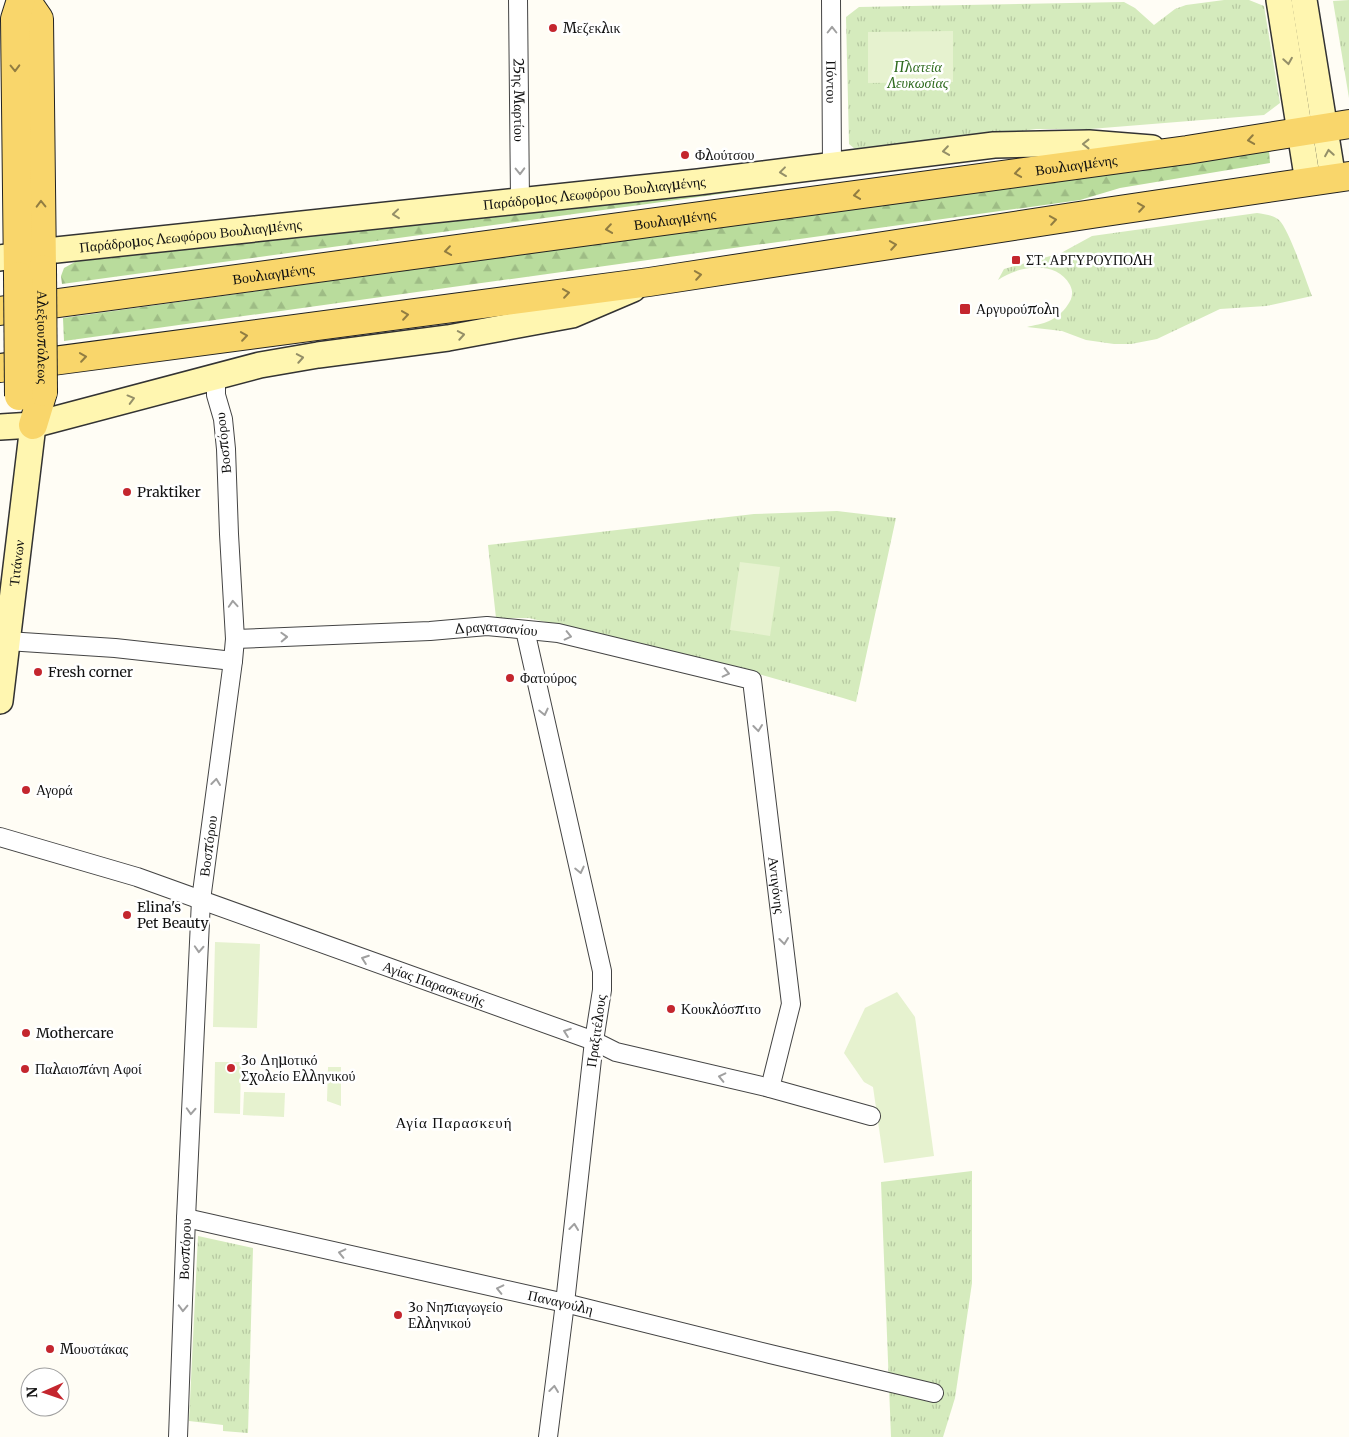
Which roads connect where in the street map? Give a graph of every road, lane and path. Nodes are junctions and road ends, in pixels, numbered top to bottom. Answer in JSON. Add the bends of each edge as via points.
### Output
{"nodes":[{"id":1,"x":22,"y":0,"type":"edge"},
{"id":2,"x":26,"y":0,"type":"edge"},
{"id":3,"x":518,"y":0,"type":"edge"},
{"id":4,"x":832,"y":0,"type":"edge"},
{"id":5,"x":1279,"y":0,"type":"edge"},
{"id":6,"x":1304,"y":0,"type":"edge"},
{"id":7,"x":1324,"y":128,"type":"edge"},
{"id":8,"x":1187,"y":150,"type":"junction"},
{"id":9,"x":832,"y":166,"type":"junction"},
{"id":10,"x":1330,"y":179,"type":"edge"},
{"id":11,"x":520,"y":200,"type":"junction"},
{"id":12,"x":24,"y":262,"type":"edge"},
{"id":13,"x":649,"y":282,"type":"junction"},
{"id":14,"x":0,"y":312,"type":"edge"},
{"id":15,"x":0,"y":368,"type":"edge"},
{"id":16,"x":218,"y":376,"type":"junction"},
{"id":17,"x":33,"y":425,"type":"junction"},
{"id":18,"x":0,"y":427,"type":"edge"},
{"id":19,"x":525,"y":630,"type":"junction"},
{"id":20,"x":235,"y":639,"type":"junction"},
{"id":21,"x":7,"y":640,"type":"junction"},
{"id":22,"x":233,"y":661,"type":"junction"},
{"id":23,"x":752,"y":680,"type":"joint"},
{"id":24,"x":0,"y":701,"type":"edge"},
{"id":25,"x":0,"y":836,"type":"edge"},
{"id":26,"x":201,"y":900,"type":"junction"},
{"id":27,"x":594,"y":1041,"type":"junction"},
{"id":28,"x":770,"y":1088,"type":"junction"},
{"id":29,"x":871,"y":1116,"type":"dead end"},
{"id":30,"x":186,"y":1218,"type":"junction"},
{"id":31,"x":565,"y":1303,"type":"junction"},
{"id":32,"x":934,"y":1393,"type":"dead end"},
{"id":33,"x":178,"y":1437,"type":"edge"},
{"id":34,"x":548,"y":1437,"type":"edge"}],
"edges":[{"from":1,"to":12,"type":"main road","name":"Αλεξιουπόλεως","one_way":true,"via":[[15,19]]},
{"from":12,"to":2,"type":"main road","name":"Αλεξιουπόλεως","one_way":true,"via":[[39,19]]},
{"from":3,"to":11,"type":"street","name":"25ης Μαρτίου","one_way":true},
{"from":9,"to":4,"type":"street","name":"Πόντου","one_way":true},
{"from":5,"to":7,"type":"main road","one_way":true},
{"from":6,"to":7,"type":"main road"},
{"from":7,"to":8,"type":"main road","name":"Βουλιαγμένης","one_way":true},
{"from":7,"to":10,"type":"main road"},
{"from":8,"to":9,"type":"main road","name":"Παράδρομος Λεωφόρου Βουλιαγμένης","one_way":true,"via":[[1089,143],[994,145]]},
{"from":8,"to":14,"type":"main road","name":"Βουλιαγμένης","one_way":true},
{"from":9,"to":11,"type":"main road","name":"Παράδρομος Λεωφόρου Βουλιαγμένης","one_way":true},
{"from":13,"to":10,"type":"main road","one_way":true},
{"from":11,"to":12,"type":"main road","name":"Παράδρομος Λεωφόρου Βουλιαγμένης","one_way":true},
{"from":12,"to":17,"type":"main road","name":"Αλεξιουπόλεως","bridge":true},
{"from":15,"to":13,"type":"main road","one_way":true},
{"from":16,"to":13,"type":"main road","one_way":true,"via":[[289,360],[448,338],[572,315]]},
{"from":17,"to":16,"type":"main road","one_way":true},
{"from":20,"to":16,"type":"street","name":"Βοσπόρου","one_way":true,"via":[[226,449],[223,419],[216,395]]},
{"from":17,"to":18,"type":"main road"},
{"from":17,"to":21,"type":"main road","name":"Τιτάνων"},
{"from":20,"to":19,"type":"street","name":"Δραγατσανίου","one_way":true,"via":[[487,626]]},
{"from":19,"to":23,"type":"street","name":"Δραγατσανίου","one_way":true,"via":[[558,633]]},
{"from":19,"to":27,"type":"street","name":"Πραξιτέλους","one_way":true,"via":[[602,971]]},
{"from":20,"to":22,"type":"street","name":"Βοσπόρου"},
{"from":21,"to":22,"type":"street"},
{"from":21,"to":24,"type":"main road","name":"Τιτάνων"},
{"from":26,"to":22,"type":"street","name":"Βοσπόρου","one_way":true},
{"from":23,"to":28,"type":"street","name":"Αντιγόνης","one_way":true,"via":[[791,1004]]},
{"from":25,"to":26,"type":"street","name":"Αγίας Παρασκευής"},
{"from":27,"to":26,"type":"street","name":"Αγίας Παρασκευής","one_way":true},
{"from":26,"to":30,"type":"street","name":"Βοσπόρου","one_way":true},
{"from":28,"to":27,"type":"street","name":"Αγίας Παρασκευής","one_way":true,"via":[[616,1052]]},
{"from":31,"to":27,"type":"street","name":"Πραξιτέλους","one_way":true},
{"from":28,"to":29,"type":"street","name":"Αγίας Παρασκευής"},
{"from":31,"to":30,"type":"street","name":"Παναγούλη","one_way":true},
{"from":30,"to":33,"type":"street","name":"Βοσπόρου","one_way":true},
{"from":31,"to":32,"type":"street","name":"Παναγούλη"},
{"from":34,"to":31,"type":"street","name":"Πραξιτέλους","one_way":true}]}
